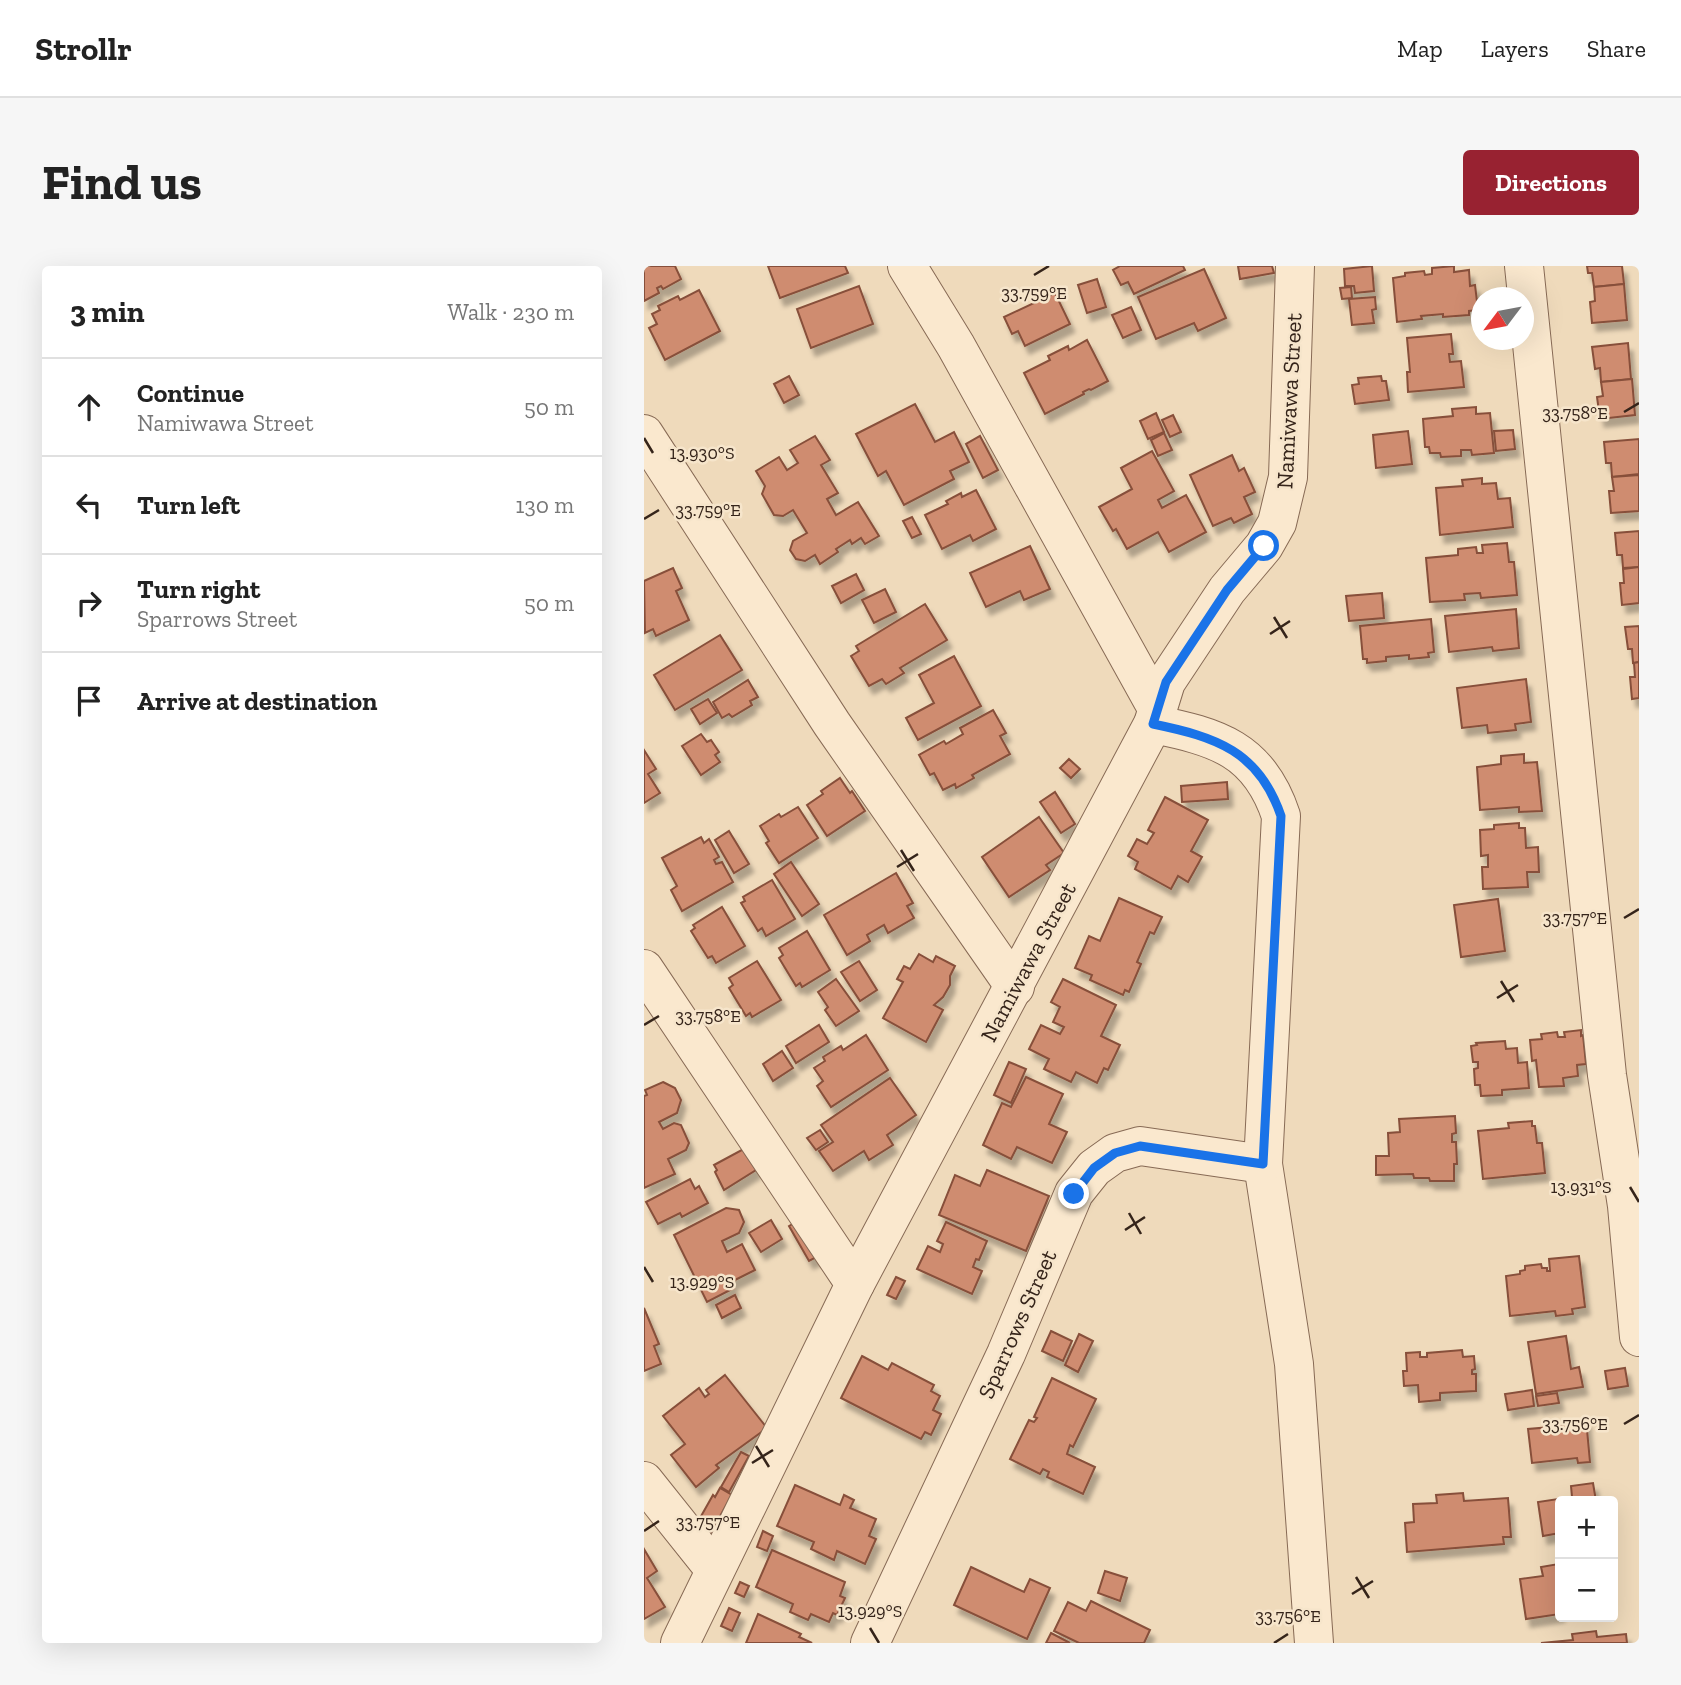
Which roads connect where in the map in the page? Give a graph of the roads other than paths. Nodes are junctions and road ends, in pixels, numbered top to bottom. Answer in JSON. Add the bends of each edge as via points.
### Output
{"nodes":[{"id":1,"x":907,"y":266,"type":"edge"},
{"id":2,"x":1295,"y":266,"type":"edge"},
{"id":3,"x":1524,"y":266,"type":"edge"},
{"id":4,"x":644,"y":434,"type":"edge"},
{"id":5,"x":1156,"y":717,"type":"junction"},
{"id":6,"x":644,"y":969,"type":"edge"},
{"id":7,"x":1015,"y":987,"type":"junction"},
{"id":8,"x":1623,"y":1074,"type":"edge"},
{"id":9,"x":1263,"y":1164,"type":"junction"},
{"id":10,"x":856,"y":1284,"type":"junction"},
{"id":11,"x":1639,"y":1337,"type":"edge"},
{"id":12,"x":644,"y":1481,"type":"edge"},
{"id":13,"x":715,"y":1570,"type":"junction"},
{"id":14,"x":680,"y":1643,"type":"edge"},
{"id":15,"x":870,"y":1643,"type":"edge"},
{"id":16,"x":1314,"y":1643,"type":"edge"}],
"edges":[{"from":1,"to":5,"type":"street","via":[[956,346]]},
{"from":2,"to":5,"type":"street","name":"Namiwawa Street","via":[[1288,477],[1277,523],[1166,682]]},
{"from":3,"to":8,"type":"street"},
{"from":4,"to":7,"type":"street","via":[[832,724]]},
{"from":5,"to":7,"type":"street","name":"Namiwawa Street"},
{"from":5,"to":9,"type":"street","via":[[1233,749],[1261,774],[1281,816]]},
{"from":6,"to":10,"type":"street"},
{"from":7,"to":10,"type":"street","name":"Namiwawa Street"},
{"from":8,"to":11,"type":"street","via":[[1627,1206]]},
{"from":9,"to":15,"type":"street","name":"Sparrows Street","via":[[1140,1146],[1115,1153],[1094,1168],[1074,1194],[1006,1354]]},
{"from":9,"to":16,"type":"street","via":[[1294,1364]]},
{"from":10,"to":13,"type":"street","name":"Namiwawa Street"},
{"from":12,"to":13,"type":"street"},
{"from":13,"to":14,"type":"street","name":"Namiwawa Street"}]}
